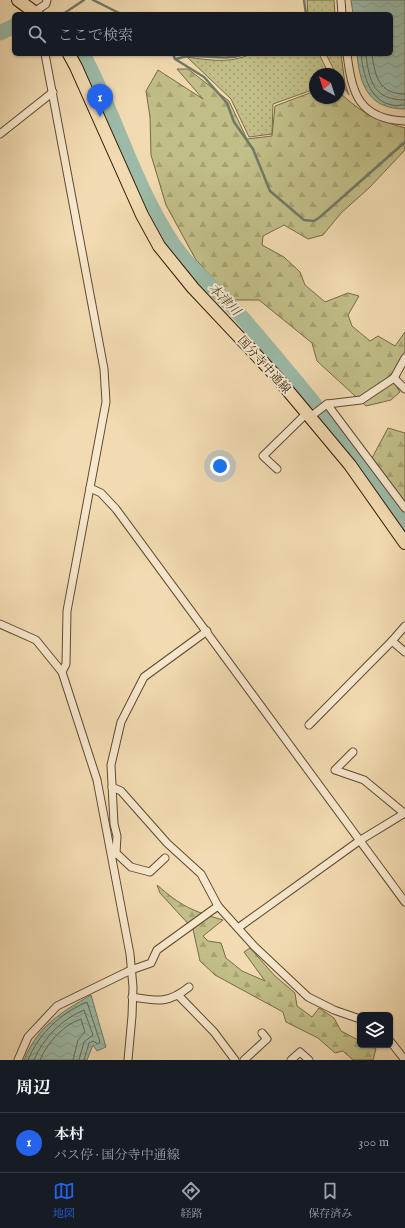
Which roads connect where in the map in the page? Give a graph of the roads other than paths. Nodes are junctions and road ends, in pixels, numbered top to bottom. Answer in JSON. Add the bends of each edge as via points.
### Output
{"nodes":[{"id":1,"x":18,"y":0,"type":"edge"},
{"id":2,"x":47,"y":0,"type":"edge"},
{"id":3,"x":341,"y":0,"type":"edge"},
{"id":4,"x":34,"y":12,"type":"edge"},
{"id":5,"x":36,"y":12,"type":"edge"},
{"id":6,"x":342,"y":12,"type":"edge"},
{"id":7,"x":46,"y":56,"type":"edge"},
{"id":8,"x":70,"y":56,"type":"edge"},
{"id":9,"x":347,"y":56,"type":"edge"},
{"id":10,"x":53,"y":92,"type":"junction"},
{"id":11,"x":405,"y":121,"type":"edge"},
{"id":12,"x":0,"y":134,"type":"edge"},
{"id":13,"x":405,"y":358,"type":"edge"},
{"id":14,"x":394,"y":378,"type":"junction"},
{"id":15,"x":405,"y":389,"type":"edge"},
{"id":16,"x":326,"y":405,"type":"junction"},
{"id":17,"x":311,"y":415,"type":"junction"},
{"id":18,"x":277,"y":469,"type":"dead end"},
{"id":19,"x":90,"y":488,"type":"junction"},
{"id":20,"x":405,"y":508,"type":"edge"},
{"id":21,"x":405,"y":542,"type":"edge"},
{"id":22,"x":0,"y":624,"type":"edge"},
{"id":23,"x":405,"y":626,"type":"edge"},
{"id":24,"x":207,"y":631,"type":"junction"},
{"id":25,"x":392,"y":642,"type":"junction"},
{"id":26,"x":405,"y":652,"type":"edge"},
{"id":27,"x":62,"y":672,"type":"junction"},
{"id":28,"x":309,"y":725,"type":"dead end"},
{"id":29,"x":353,"y":752,"type":"dead end"},
{"id":30,"x":112,"y":787,"type":"junction"},
{"id":31,"x":405,"y":813,"type":"edge"},
{"id":32,"x":359,"y":841,"type":"junction"},
{"id":33,"x":114,"y":855,"type":"junction"},
{"id":34,"x":165,"y":858,"type":"dead end"},
{"id":35,"x":405,"y":902,"type":"edge"},
{"id":36,"x":218,"y":906,"type":"junction"},
{"id":37,"x":238,"y":928,"type":"junction"},
{"id":38,"x":131,"y":970,"type":"junction"},
{"id":39,"x":189,"y":987,"type":"dead end"},
{"id":40,"x":179,"y":996,"type":"junction"},
{"id":41,"x":132,"y":997,"type":"junction"},
{"id":42,"x":357,"y":1018,"type":"edge"},
{"id":43,"x":262,"y":1033,"type":"dead end"},
{"id":44,"x":393,"y":1045,"type":"edge"},
{"id":45,"x":18,"y":1060,"type":"edge"},
{"id":46,"x":128,"y":1060,"type":"edge"},
{"id":47,"x":235,"y":1060,"type":"edge"},
{"id":48,"x":244,"y":1060,"type":"edge"},
{"id":49,"x":291,"y":1060,"type":"edge"},
{"id":50,"x":309,"y":1060,"type":"edge"},
{"id":51,"x":405,"y":1060,"type":"edge"}],
"edges":[{"from":1,"to":4,"type":"main road"},
{"from":2,"to":5,"type":"street"},
{"from":3,"to":6,"type":"street"},
{"from":7,"to":10,"type":"street"},
{"from":8,"to":17,"type":"main road","name":"国分寺中通線","via":[[142,215],[159,246],[193,288]]},
{"from":9,"to":11,"type":"street","via":[[352,85],[359,102],[383,118]]},
{"from":10,"to":12,"type":"street"},
{"from":10,"to":19,"type":"street","via":[[104,369],[106,402]]},
{"from":13,"to":14,"type":"street"},
{"from":14,"to":15,"type":"street"},
{"from":14,"to":16,"type":"street","via":[[361,400]]},
{"from":16,"to":17,"type":"street"},
{"from":16,"to":20,"type":"street"},
{"from":17,"to":18,"type":"street","via":[[263,456]]},
{"from":17,"to":21,"type":"main road","name":"国分寺中通線"},
{"from":19,"to":24,"type":"street","via":[[101,493],[116,509]]},
{"from":19,"to":27,"type":"street","via":[[66,611],[66,664]]},
{"from":22,"to":27,"type":"street","via":[[36,640]]},
{"from":23,"to":25,"type":"street"},
{"from":24,"to":30,"type":"street","via":[[139,683],[121,722],[111,765]]},
{"from":24,"to":32,"type":"street"},
{"from":25,"to":26,"type":"street"},
{"from":25,"to":28,"type":"street"},
{"from":27,"to":33,"type":"street","via":[[98,780]]},
{"from":29,"to":31,"type":"street","via":[[335,770],[364,780]]},
{"from":30,"to":33,"type":"street","via":[[117,836]]},
{"from":30,"to":36,"type":"street","via":[[121,791],[167,843],[201,874]]},
{"from":31,"to":32,"type":"street"},
{"from":32,"to":35,"type":"street"},
{"from":32,"to":37,"type":"street"},
{"from":33,"to":34,"type":"street","via":[[131,867],[150,872]]},
{"from":33,"to":38,"type":"street"},
{"from":36,"to":37,"type":"street"},
{"from":36,"to":38,"type":"street","via":[[157,950],[151,963]]},
{"from":37,"to":42,"type":"street","via":[[259,952],[308,997]]},
{"from":38,"to":41,"type":"street"},
{"from":38,"to":45,"type":"street","via":[[57,1006],[28,1037]]},
{"from":39,"to":40,"type":"street"},
{"from":40,"to":41,"type":"street","via":[[162,1002]]},
{"from":40,"to":47,"type":"street","via":[[214,1032]]},
{"from":41,"to":46,"type":"street"},
{"from":43,"to":48,"type":"street","via":[[267,1039]]},
{"from":44,"to":51,"type":"street"},
{"from":49,"to":50,"type":"street","via":[[300,1052]]}]}
